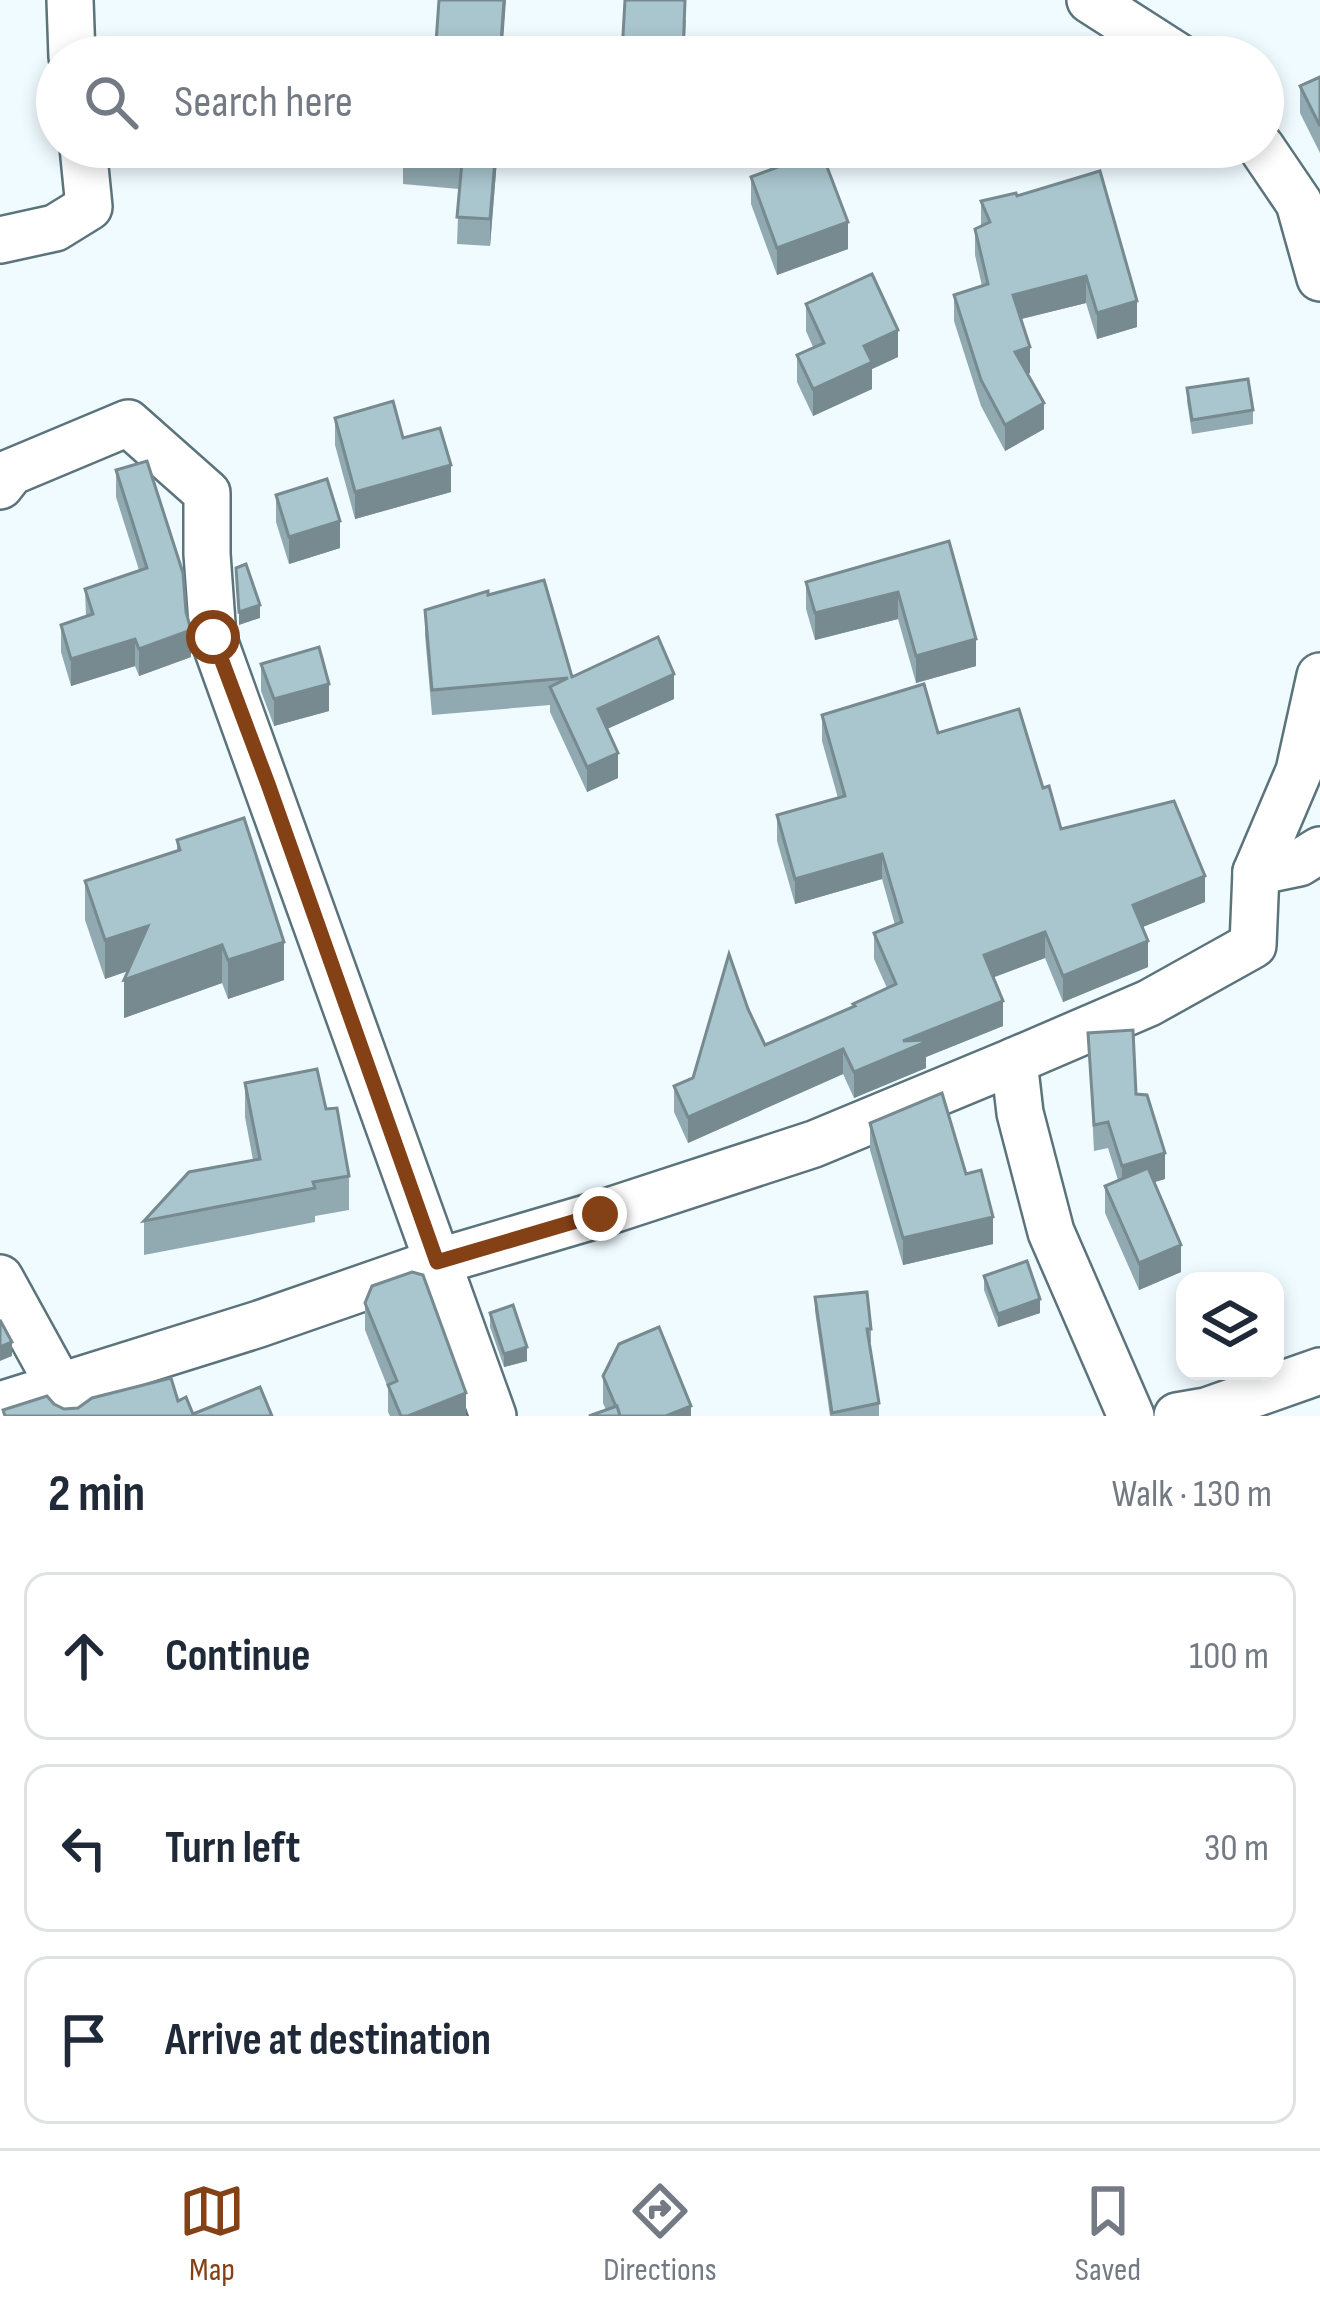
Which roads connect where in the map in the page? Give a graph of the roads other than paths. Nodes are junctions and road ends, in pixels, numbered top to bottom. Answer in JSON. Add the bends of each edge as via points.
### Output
{"nodes":[{"id":1,"x":70,"y":0,"type":"edge"},
{"id":2,"x":1090,"y":0,"type":"edge"},
{"id":3,"x":72,"y":36,"type":"edge"},
{"id":4,"x":1146,"y":36,"type":"edge"},
{"id":5,"x":84,"y":168,"type":"edge"},
{"id":6,"x":1275,"y":168,"type":"edge"},
{"id":7,"x":0,"y":240,"type":"edge"},
{"id":8,"x":1320,"y":278,"type":"edge"},
{"id":9,"x":0,"y":486,"type":"edge"},
{"id":10,"x":1320,"y":676,"type":"edge"},
{"id":11,"x":1320,"y":850,"type":"edge"},
{"id":12,"x":1256,"y":872,"type":"junction"},
{"id":13,"x":1014,"y":1061,"type":"junction"},
{"id":14,"x":437,"y":1262,"type":"junction"},
{"id":15,"x":0,"y":1278,"type":"edge"},
{"id":16,"x":1320,"y":1371,"type":"edge"},
{"id":17,"x":65,"y":1401,"type":"edge"},
{"id":18,"x":0,"y":1405,"type":"edge"},
{"id":19,"x":493,"y":1416,"type":"edge"},
{"id":20,"x":1131,"y":1416,"type":"edge"},
{"id":21,"x":1177,"y":1416,"type":"edge"}],
"edges":[{"from":1,"to":3,"type":"street"},
{"from":2,"to":4,"type":"street"},
{"from":5,"to":7,"type":"street","via":[[88,206],[55,228]]},
{"from":6,"to":8,"type":"street","via":[[1299,203]]},
{"from":9,"to":14,"type":"street","via":[[11,472],[128,423],[207,493],[213,637]]},
{"from":10,"to":12,"type":"street","via":[[1299,771]]},
{"from":11,"to":12,"type":"street"},
{"from":12,"to":13,"type":"street","via":[[1253,945],[1149,1003]]},
{"from":13,"to":14,"type":"street","via":[[814,1144]]},
{"from":13,"to":20,"type":"street","via":[[1051,1232]]},
{"from":14,"to":17,"type":"street"},
{"from":14,"to":19,"type":"street"},
{"from":15,"to":17,"type":"street"},
{"from":16,"to":21,"type":"street"},
{"from":17,"to":18,"type":"street"}]}
